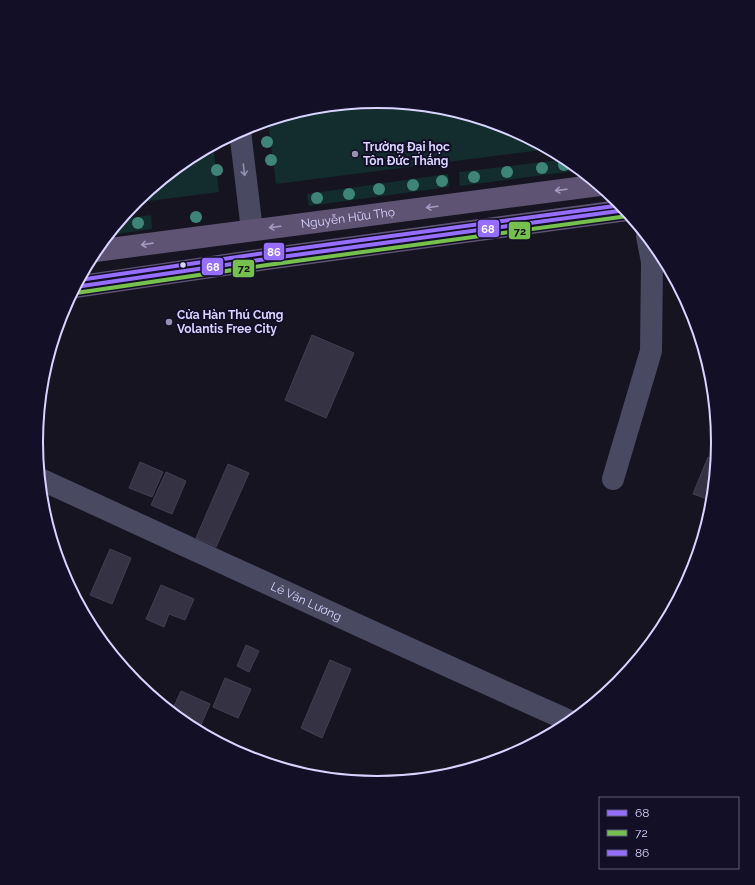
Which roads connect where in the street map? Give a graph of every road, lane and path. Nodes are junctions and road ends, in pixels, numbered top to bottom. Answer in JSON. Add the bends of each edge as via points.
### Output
{"nodes":[{"id":1,"x":241,"y":137,"type":"edge"},
{"id":2,"x":592,"y":186,"type":"edge"},
{"id":3,"x":619,"y":211,"type":"edge"},
{"id":4,"x":252,"y":230,"type":"junction"},
{"id":5,"x":649,"y":248,"type":"edge"},
{"id":6,"x":104,"y":250,"type":"edge"},
{"id":7,"x":82,"y":286,"type":"edge"},
{"id":8,"x":613,"y":479,"type":"dead end"},
{"id":9,"x":46,"y":483,"type":"edge"},
{"id":10,"x":566,"y":719,"type":"edge"}],
"edges":[{"from":1,"to":4,"type":"street","one_way":true},
{"from":2,"to":4,"type":"main road","name":"Nguyễn Hữu Thọ","one_way":true},
{"from":3,"to":7,"type":"main road"},
{"from":4,"to":6,"type":"main road","name":"Nguyễn Hữu Thọ","one_way":true},
{"from":5,"to":8,"type":"street","via":[[652,262],[651,351]]},
{"from":9,"to":10,"type":"street","name":"Lê Văn Lương"}]}
